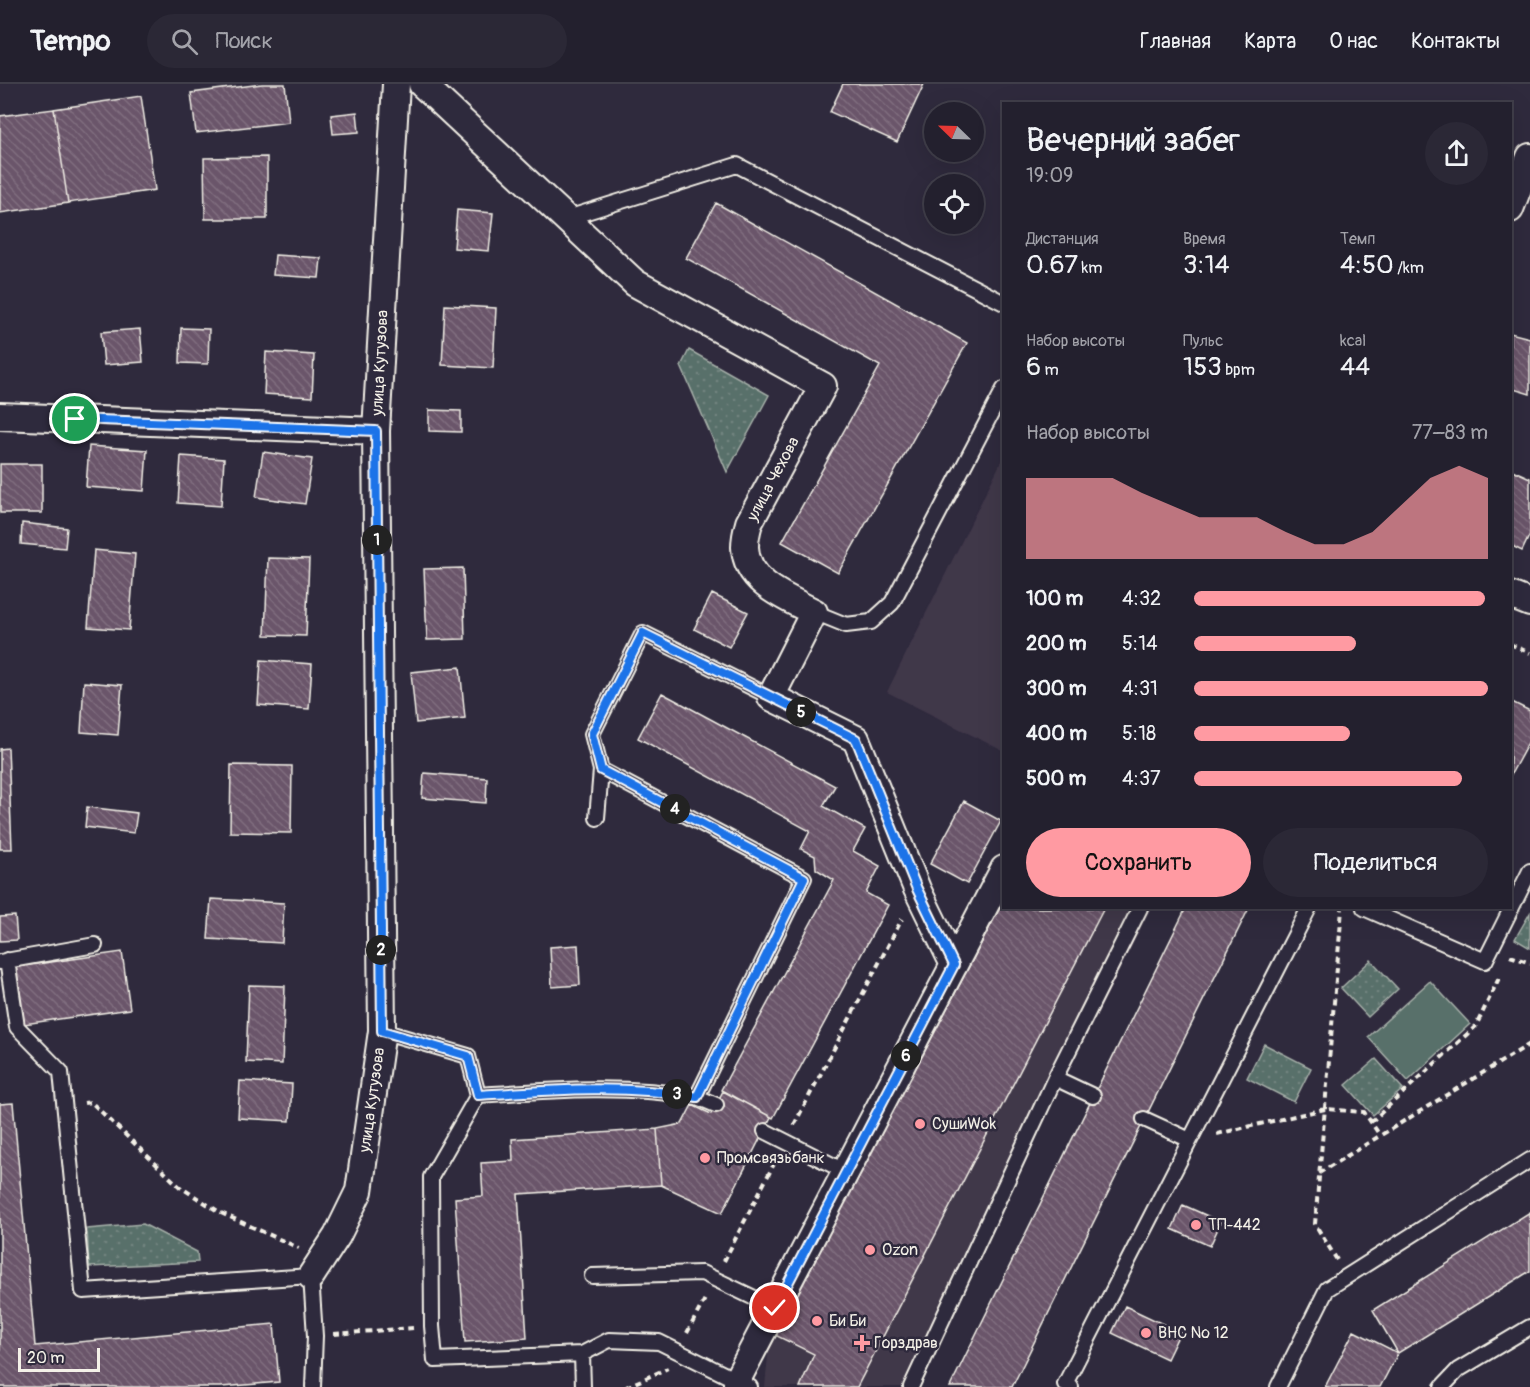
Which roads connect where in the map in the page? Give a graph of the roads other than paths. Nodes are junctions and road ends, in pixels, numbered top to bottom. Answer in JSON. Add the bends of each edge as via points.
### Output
{"nodes":[{"id":1,"x":396,"y":84,"type":"edge"},
{"id":2,"x":422,"y":84,"type":"edge"},
{"id":3,"x":1530,"y":157,"type":"edge"},
{"id":4,"x":1512,"y":204,"type":"edge"},
{"id":5,"x":564,"y":219,"type":"junction"},
{"id":6,"x":1002,"y":302,"type":"edge"},
{"id":7,"x":1002,"y":393,"type":"edge"},
{"id":8,"x":0,"y":416,"type":"edge"},
{"id":9,"x":376,"y":431,"type":"junction"},
{"id":10,"x":1512,"y":596,"type":"edge"},
{"id":11,"x":1530,"y":603,"type":"edge"},
{"id":12,"x":814,"y":612,"type":"junction"},
{"id":13,"x":771,"y":697,"type":"junction"},
{"id":14,"x":601,"y":770,"type":"junction"},
{"id":15,"x":597,"y":818,"type":"dead end"},
{"id":16,"x":1530,"y":871,"type":"edge"},
{"id":17,"x":1002,"y":873,"type":"edge"},
{"id":18,"x":1512,"y":907,"type":"edge"},
{"id":19,"x":1140,"y":909,"type":"edge"},
{"id":20,"x":1308,"y":909,"type":"edge"},
{"id":21,"x":1366,"y":909,"type":"edge"},
{"id":22,"x":1511,"y":909,"type":"edge"},
{"id":23,"x":95,"y":945,"type":"dead end"},
{"id":24,"x":4,"y":962,"type":"edge"},
{"id":25,"x":954,"y":965,"type":"junction"},
{"id":26,"x":382,"y":1031,"type":"junction"},
{"id":27,"x":1055,"y":1078,"type":"junction"},
{"id":28,"x":478,"y":1095,"type":"junction"},
{"id":29,"x":1093,"y":1096,"type":"dead end"},
{"id":30,"x":697,"y":1097,"type":"junction"},
{"id":31,"x":716,"y":1105,"type":"dead end"},
{"id":32,"x":1144,"y":1119,"type":"dead end"},
{"id":33,"x":765,"y":1131,"type":"dead end"},
{"id":34,"x":1190,"y":1140,"type":"junction"},
{"id":35,"x":1530,"y":1160,"type":"edge"},
{"id":36,"x":846,"y":1172,"type":"junction"},
{"id":37,"x":311,"y":1276,"type":"junction"},
{"id":38,"x":592,"y":1276,"type":"dead end"},
{"id":39,"x":775,"y":1308,"type":"junction"},
{"id":40,"x":1530,"y":1327,"type":"edge"},
{"id":41,"x":582,"y":1354,"type":"junction"},
{"id":42,"x":736,"y":1385,"type":"edge"},
{"id":43,"x":313,"y":1387,"type":"edge"},
{"id":44,"x":583,"y":1387,"type":"edge"},
{"id":45,"x":911,"y":1387,"type":"edge"},
{"id":46,"x":1071,"y":1387,"type":"edge"},
{"id":47,"x":1278,"y":1387,"type":"edge"},
{"id":48,"x":1442,"y":1387,"type":"edge"}],
"edges":[{"from":1,"to":9,"type":"street","name":"улица Кутузова"},
{"from":2,"to":5,"type":"street","name":"улица Чехова"},
{"from":3,"to":4,"type":"street"},
{"from":5,"to":6,"type":"lane","via":[[737,165]]},
{"from":5,"to":12,"type":"street","name":"улица Чехова","via":[[635,283],[823,386],[749,523],[745,548],[753,570],[768,589]]},
{"from":7,"to":12,"type":"lane","via":[[892,603],[871,622],[846,625]]},
{"from":8,"to":9,"type":"street"},
{"from":9,"to":26,"type":"street","name":"улица Кутузова"},
{"from":10,"to":11,"type":"street"},
{"from":12,"to":13,"type":"street"},
{"from":13,"to":14,"type":"lane","via":[[643,633],[592,734]]},
{"from":13,"to":25,"type":"street","via":[[856,739],[917,889]]},
{"from":14,"to":15,"type":"lane"},
{"from":14,"to":30,"type":"lane","via":[[804,878]]},
{"from":16,"to":18,"type":"lane"},
{"from":17,"to":25,"type":"street"},
{"from":19,"to":27,"type":"lane"},
{"from":20,"to":34,"type":"lane"},
{"from":21,"to":22,"type":"lane","via":[[1485,961]]},
{"from":23,"to":24,"type":"lane"},
{"from":24,"to":37,"type":"lane","via":[[17,1027],[61,1072],[83,1291]]},
{"from":25,"to":36,"type":"street"},
{"from":26,"to":28,"type":"lane","via":[[468,1056]]},
{"from":26,"to":37,"type":"street","name":"улица Кутузова","via":[[359,1191]]},
{"from":27,"to":29,"type":"lane"},
{"from":27,"to":45,"type":"lane"},
{"from":28,"to":30,"type":"lane","via":[[648,1090]]},
{"from":28,"to":41,"type":"lane","via":[[431,1177],[435,1360]]},
{"from":30,"to":31,"type":"lane"},
{"from":32,"to":34,"type":"lane"},
{"from":33,"to":36,"type":"lane"},
{"from":34,"to":46,"type":"lane","via":[[1065,1384]]},
{"from":35,"to":47,"type":"lane","via":[[1327,1289]]},
{"from":36,"to":39,"type":"street"},
{"from":37,"to":43,"type":"lane"},
{"from":38,"to":39,"type":"lane","via":[[702,1273]]},
{"from":39,"to":42,"type":"street"},
{"from":40,"to":48,"type":"lane","via":[[1458,1370]]},
{"from":41,"to":42,"type":"lane","via":[[609,1340],[659,1342]]},
{"from":41,"to":44,"type":"lane"}]}
